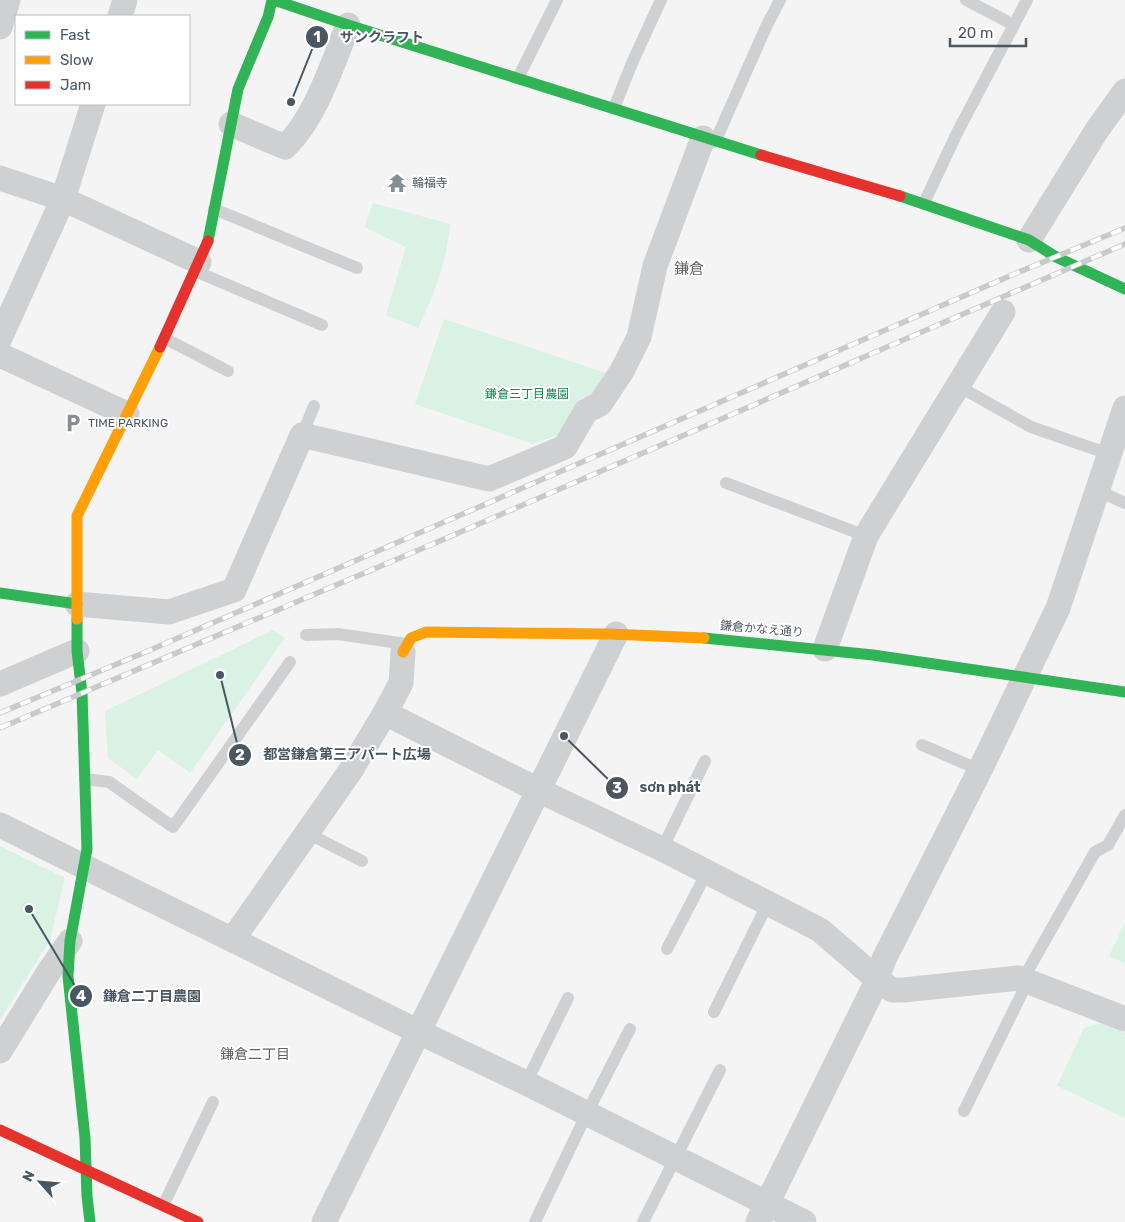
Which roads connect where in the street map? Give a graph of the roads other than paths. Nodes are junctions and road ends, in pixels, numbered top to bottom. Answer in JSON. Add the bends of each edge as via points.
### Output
{"nodes":[{"id":1,"x":8,"y":0,"type":"edge"},
{"id":2,"x":125,"y":0,"type":"edge"},
{"id":3,"x":273,"y":0,"type":"edge"},
{"id":4,"x":556,"y":0,"type":"edge"},
{"id":5,"x":662,"y":0,"type":"edge"},
{"id":6,"x":780,"y":0,"type":"edge"},
{"id":7,"x":966,"y":0,"type":"edge"},
{"id":8,"x":1027,"y":0,"type":"edge"},
{"id":9,"x":120,"y":15,"type":"edge"},
{"id":10,"x":348,"y":25,"type":"junction"},
{"id":11,"x":1014,"y":25,"type":"junction"},
{"id":12,"x":0,"y":27,"type":"edge"},
{"id":13,"x":518,"y":78,"type":"junction"},
{"id":14,"x":1125,"y":91,"type":"edge"},
{"id":15,"x":93,"y":105,"type":"edge"},
{"id":16,"x":614,"y":108,"type":"junction"},
{"id":17,"x":231,"y":124,"type":"junction"},
{"id":18,"x":709,"y":140,"type":"junction"},
{"id":19,"x":0,"y":178,"type":"edge"},
{"id":20,"x":63,"y":198,"type":"junction"},
{"id":21,"x":924,"y":203,"type":"junction"},
{"id":22,"x":214,"y":209,"type":"junction"},
{"id":23,"x":1029,"y":240,"type":"junction"},
{"id":24,"x":197,"y":267,"type":"junction"},
{"id":25,"x":356,"y":268,"type":"dead end"},
{"id":26,"x":1125,"y":289,"type":"edge"},
{"id":27,"x":1003,"y":312,"type":"dead end"},
{"id":28,"x":322,"y":325,"type":"dead end"},
{"id":29,"x":0,"y":338,"type":"edge"},
{"id":30,"x":164,"y":338,"type":"junction"},
{"id":31,"x":0,"y":355,"type":"edge"},
{"id":32,"x":228,"y":371,"type":"dead end"},
{"id":33,"x":958,"y":386,"type":"junction"},
{"id":34,"x":314,"y":406,"type":"dead end"},
{"id":35,"x":1125,"y":408,"type":"edge"},
{"id":36,"x":127,"y":414,"type":"junction"},
{"id":37,"x":302,"y":435,"type":"junction"},
{"id":38,"x":1109,"y":454,"type":"junction"},
{"id":39,"x":726,"y":483,"type":"dead end"},
{"id":40,"x":1097,"y":490,"type":"junction"},
{"id":41,"x":1125,"y":503,"type":"edge"},
{"id":42,"x":866,"y":536,"type":"junction"},
{"id":43,"x":0,"y":593,"type":"edge"},
{"id":44,"x":77,"y":604,"type":"junction"},
{"id":45,"x":616,"y":634,"type":"junction"},
{"id":46,"x":306,"y":635,"type":"dead end"},
{"id":47,"x":405,"y":648,"type":"junction"},
{"id":48,"x":825,"y":649,"type":"junction"},
{"id":49,"x":77,"y":651,"type":"junction"},
{"id":50,"x":290,"y":662,"type":"dead end"},
{"id":51,"x":1026,"y":677,"type":"junction"},
{"id":52,"x":0,"y":684,"type":"edge"},
{"id":53,"x":1125,"y":692,"type":"edge"},
{"id":54,"x":385,"y":713,"type":"junction"},
{"id":55,"x":922,"y":745,"type":"dead end"},
{"id":56,"x":705,"y":761,"type":"dead end"},
{"id":57,"x":980,"y":770,"type":"junction"},
{"id":58,"x":84,"y":779,"type":"junction"},
{"id":59,"x":538,"y":790,"type":"junction"},
{"id":60,"x":1125,"y":815,"type":"edge"},
{"id":61,"x":0,"y":825,"type":"edge"},
{"id":62,"x":307,"y":833,"type":"junction"},
{"id":63,"x":662,"y":849,"type":"junction"},
{"id":64,"x":362,"y":861,"type":"dead end"},
{"id":65,"x":85,"y":866,"type":"junction"},
{"id":66,"x":707,"y":872,"type":"junction"},
{"id":67,"x":768,"y":903,"type":"junction"},
{"id":68,"x":233,"y":939,"type":"junction"},
{"id":69,"x":70,"y":941,"type":"junction"},
{"id":70,"x":667,"y":949,"type":"dead end"},
{"id":71,"x":877,"y":979,"type":"junction"},
{"id":72,"x":1026,"y":980,"type":"junction"},
{"id":73,"x":568,"y":998,"type":"dead end"},
{"id":74,"x":714,"y":1012,"type":"dead end"},
{"id":75,"x":1125,"y":1018,"type":"edge"},
{"id":76,"x":630,"y":1030,"type":"dead end"},
{"id":77,"x":419,"y":1032,"type":"junction"},
{"id":78,"x":0,"y":1051,"type":"edge"},
{"id":79,"x":720,"y":1070,"type":"dead end"},
{"id":80,"x":526,"y":1083,"type":"junction"},
{"id":81,"x":213,"y":1102,"type":"dead end"},
{"id":82,"x":964,"y":1111,"type":"dead end"},
{"id":83,"x":587,"y":1113,"type":"junction"},
{"id":84,"x":0,"y":1130,"type":"edge"},
{"id":85,"x":674,"y":1157,"type":"junction"},
{"id":86,"x":86,"y":1171,"type":"junction"},
{"id":87,"x":163,"y":1206,"type":"junction"},
{"id":88,"x":763,"y":1213,"type":"edge"},
{"id":89,"x":90,"y":1222,"type":"edge"},
{"id":90,"x":198,"y":1222,"type":"edge"},
{"id":91,"x":324,"y":1222,"type":"edge"},
{"id":92,"x":535,"y":1222,"type":"edge"},
{"id":93,"x":643,"y":1222,"type":"edge"},
{"id":94,"x":804,"y":1222,"type":"edge"}],
"edges":[{"from":1,"to":12,"type":"street"},
{"from":2,"to":9,"type":"street"},
{"from":3,"to":10,"type":"street"},
{"from":3,"to":17,"type":"street","via":[[238,89]]},
{"from":4,"to":13,"type":"lane"},
{"from":5,"to":16,"type":"lane"},
{"from":6,"to":18,"type":"lane"},
{"from":7,"to":11,"type":"lane"},
{"from":8,"to":11,"type":"lane"},
{"from":10,"to":13,"type":"street"},
{"from":10,"to":17,"type":"street","via":[[323,90],[285,147]]},
{"from":11,"to":21,"type":"lane"},
{"from":13,"to":16,"type":"street"},
{"from":14,"to":23,"type":"street"},
{"from":15,"to":20,"type":"street"},
{"from":16,"to":18,"type":"street"},
{"from":17,"to":22,"type":"street"},
{"from":18,"to":21,"type":"street"},
{"from":18,"to":37,"type":"street","via":[[655,266],[639,337],[600,404],[586,412],[565,447],[489,479]]},
{"from":19,"to":20,"type":"street"},
{"from":20,"to":24,"type":"street"},
{"from":20,"to":29,"type":"street"},
{"from":21,"to":23,"type":"street"},
{"from":22,"to":24,"type":"street","via":[[207,244]]},
{"from":22,"to":25,"type":"lane"},
{"from":23,"to":26,"type":"street","via":[[1056,257]]},
{"from":24,"to":28,"type":"lane"},
{"from":24,"to":30,"type":"street"},
{"from":27,"to":33,"type":"street"},
{"from":30,"to":32,"type":"lane"},
{"from":30,"to":36,"type":"street"},
{"from":31,"to":36,"type":"street"},
{"from":33,"to":38,"type":"lane","via":[[1031,427]]},
{"from":33,"to":42,"type":"street"},
{"from":34,"to":37,"type":"lane"},
{"from":35,"to":38,"type":"street"},
{"from":36,"to":44,"type":"street","via":[[77,516]]},
{"from":37,"to":44,"type":"street","via":[[234,590],[169,612]]},
{"from":38,"to":40,"type":"street"},
{"from":39,"to":42,"type":"lane"},
{"from":40,"to":41,"type":"lane"},
{"from":40,"to":51,"type":"street","via":[[1058,608]]},
{"from":42,"to":48,"type":"street"},
{"from":43,"to":44,"type":"street"},
{"from":44,"to":49,"type":"street"},
{"from":45,"to":47,"type":"street","name":"鎌倉かなえ通り","via":[[426,632],[411,638]]},
{"from":45,"to":48,"type":"street","name":"鎌倉かなえ通り","via":[[719,638]]},
{"from":45,"to":59,"type":"street"},
{"from":46,"to":47,"type":"lane","via":[[338,634]]},
{"from":47,"to":54,"type":"street","via":[[401,683]]},
{"from":48,"to":51,"type":"street","name":"鎌倉かなえ通り"},
{"from":49,"to":52,"type":"street"},
{"from":49,"to":58,"type":"street","via":[[82,693]]},
{"from":50,"to":58,"type":"lane","via":[[173,828],[109,782]]},
{"from":51,"to":53,"type":"street","name":"鎌倉かなえ通り"},
{"from":51,"to":57,"type":"street"},
{"from":54,"to":59,"type":"street"},
{"from":54,"to":62,"type":"street","via":[[351,770]]},
{"from":55,"to":57,"type":"lane"},
{"from":56,"to":63,"type":"lane"},
{"from":57,"to":71,"type":"street","via":[[884,959]]},
{"from":58,"to":65,"type":"street"},
{"from":59,"to":63,"type":"street"},
{"from":59,"to":77,"type":"street"},
{"from":60,"to":72,"type":"lane","via":[[1108,844],[1095,852]]},
{"from":61,"to":65,"type":"street"},
{"from":62,"to":64,"type":"lane"},
{"from":62,"to":68,"type":"street"},
{"from":63,"to":66,"type":"street"},
{"from":65,"to":68,"type":"street"},
{"from":65,"to":69,"type":"street"},
{"from":66,"to":67,"type":"street"},
{"from":66,"to":70,"type":"lane"},
{"from":67,"to":71,"type":"street","via":[[820,930]]},
{"from":67,"to":74,"type":"lane"},
{"from":68,"to":77,"type":"street"},
{"from":69,"to":78,"type":"street"},
{"from":69,"to":86,"type":"street","via":[[68,976],[86,1138]]},
{"from":71,"to":72,"type":"street","via":[[892,990]]},
{"from":71,"to":88,"type":"street"},
{"from":72,"to":75,"type":"street"},
{"from":72,"to":82,"type":"lane"},
{"from":73,"to":80,"type":"lane"},
{"from":76,"to":83,"type":"lane"},
{"from":77,"to":80,"type":"street"},
{"from":77,"to":91,"type":"street"},
{"from":79,"to":85,"type":"lane"},
{"from":80,"to":83,"type":"street"},
{"from":81,"to":87,"type":"lane"},
{"from":83,"to":85,"type":"street"},
{"from":83,"to":92,"type":"lane"},
{"from":84,"to":86,"type":"street"},
{"from":85,"to":88,"type":"street"},
{"from":85,"to":93,"type":"lane"},
{"from":86,"to":87,"type":"street"},
{"from":86,"to":89,"type":"street"},
{"from":87,"to":90,"type":"street"},
{"from":88,"to":94,"type":"street"}]}
